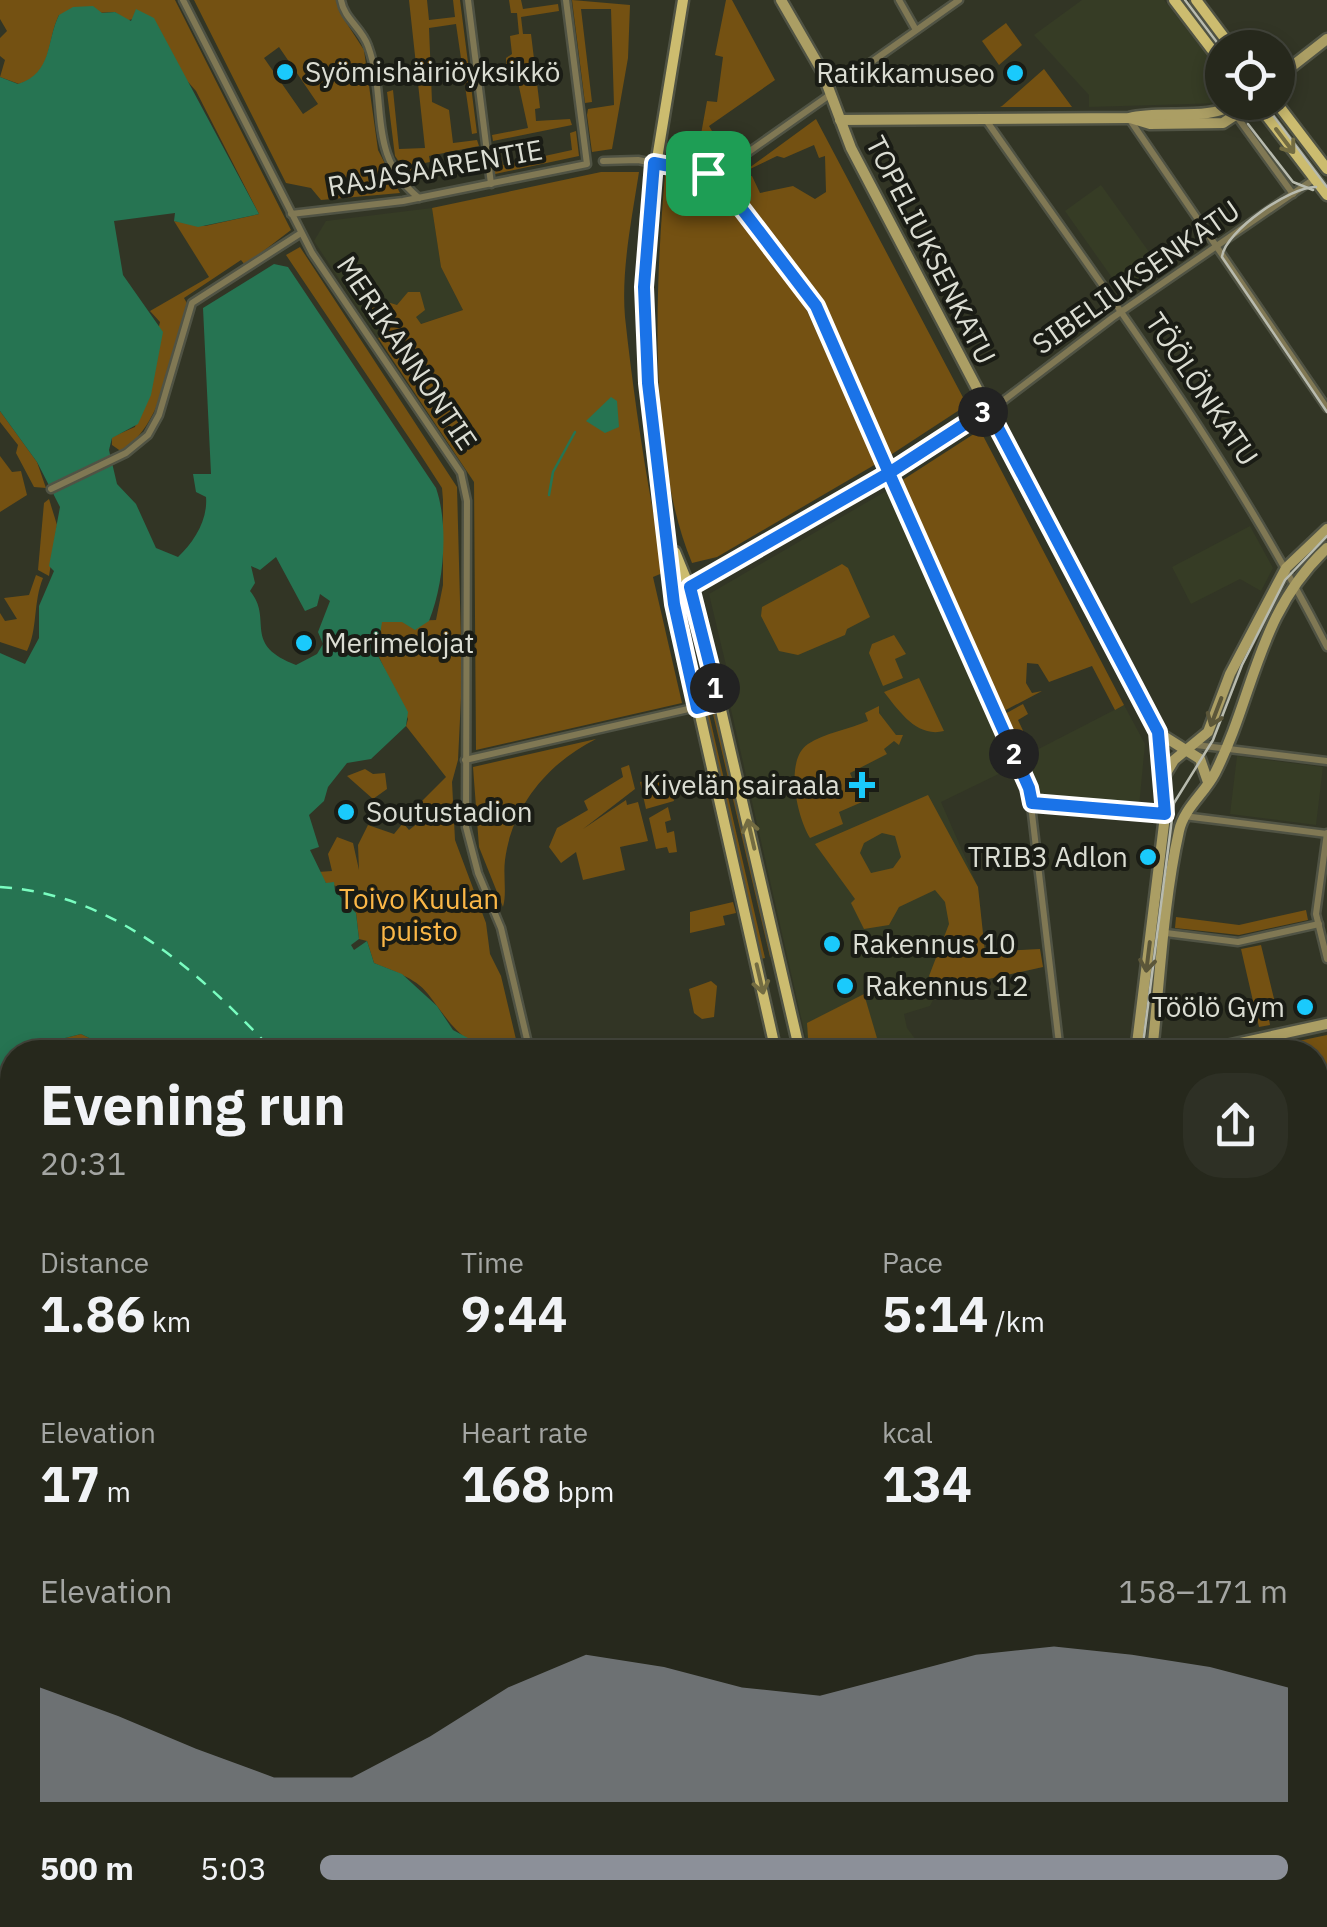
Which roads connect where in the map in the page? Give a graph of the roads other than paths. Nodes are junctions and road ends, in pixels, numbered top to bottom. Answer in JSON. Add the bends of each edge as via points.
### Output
{"nodes":[{"id":1,"x":183,"y":0,"type":"edge"},
{"id":2,"x":341,"y":0,"type":"edge"},
{"id":3,"x":468,"y":0,"type":"edge"},
{"id":4,"x":566,"y":0,"type":"edge"},
{"id":5,"x":683,"y":0,"type":"edge"},
{"id":6,"x":780,"y":0,"type":"edge"},
{"id":7,"x":898,"y":0,"type":"edge"},
{"id":8,"x":959,"y":0,"type":"edge"},
{"id":9,"x":1174,"y":0,"type":"edge"},
{"id":10,"x":1196,"y":0,"type":"edge"},
{"id":11,"x":916,"y":30,"type":"junction"},
{"id":12,"x":1218,"y":30,"type":"edge"},
{"id":13,"x":1327,"y":39,"type":"edge"},
{"id":14,"x":1205,"y":41,"type":"edge"},
{"id":15,"x":1295,"y":62,"type":"edge"},
{"id":16,"x":853,"y":76,"type":"dead end"},
{"id":17,"x":831,"y":94,"type":"junction"},
{"id":18,"x":1129,"y":118,"type":"junction"},
{"id":19,"x":986,"y":119,"type":"junction"},
{"id":20,"x":840,"y":120,"type":"junction"},
{"id":21,"x":1226,"y":120,"type":"edge"},
{"id":22,"x":1243,"y":120,"type":"edge"},
{"id":23,"x":1270,"y":120,"type":"edge"},
{"id":24,"x":1290,"y":120,"type":"edge"},
{"id":25,"x":603,"y":161,"type":"dead end"},
{"id":26,"x":654,"y":163,"type":"junction"},
{"id":27,"x":1327,"y":169,"type":"edge"},
{"id":28,"x":716,"y":175,"type":"junction"},
{"id":29,"x":1314,"y":179,"type":"junction"},
{"id":30,"x":490,"y":184,"type":"junction"},
{"id":31,"x":1293,"y":194,"type":"junction"},
{"id":32,"x":1327,"y":195,"type":"edge"},
{"id":33,"x":419,"y":198,"type":"junction"},
{"id":34,"x":291,"y":214,"type":"junction"},
{"id":35,"x":301,"y":233,"type":"junction"},
{"id":36,"x":1215,"y":247,"type":"junction"},
{"id":37,"x":1122,"y":312,"type":"junction"},
{"id":38,"x":1327,"y":408,"type":"edge"},
{"id":39,"x":988,"y":409,"type":"junction"},
{"id":40,"x":889,"y":473,"type":"junction"},
{"id":41,"x":52,"y":489,"type":"dead end"},
{"id":42,"x":1327,"y":529,"type":"edge"},
{"id":43,"x":669,"y":537,"type":"junction"},
{"id":44,"x":1327,"y":548,"type":"edge"},
{"id":45,"x":1286,"y":568,"type":"junction"},
{"id":46,"x":1294,"y":584,"type":"junction"},
{"id":47,"x":690,"y":587,"type":"junction"},
{"id":48,"x":674,"y":593,"type":"junction"},
{"id":49,"x":1326,"y":644,"type":"edge"},
{"id":50,"x":719,"y":702,"type":"junction"},
{"id":51,"x":697,"y":708,"type":"junction"},
{"id":52,"x":1158,"y":732,"type":"junction"},
{"id":53,"x":1192,"y":748,"type":"junction"},
{"id":54,"x":1224,"y":749,"type":"junction"},
{"id":55,"x":465,"y":760,"type":"junction"},
{"id":56,"x":1327,"y":761,"type":"edge"},
{"id":57,"x":1165,"y":775,"type":"junction"},
{"id":58,"x":1208,"y":782,"type":"junction"},
{"id":59,"x":1032,"y":803,"type":"junction"},
{"id":60,"x":1165,"y":814,"type":"junction"},
{"id":61,"x":1183,"y":816,"type":"junction"},
{"id":62,"x":1327,"y":833,"type":"edge"},
{"id":63,"x":1319,"y":924,"type":"junction"},
{"id":64,"x":1166,"y":934,"type":"junction"},
{"id":65,"x":1327,"y":959,"type":"edge"},
{"id":66,"x":1327,"y":1024,"type":"edge"},
{"id":67,"x":527,"y":1040,"type":"edge"},
{"id":68,"x":773,"y":1040,"type":"edge"},
{"id":69,"x":797,"y":1040,"type":"edge"},
{"id":70,"x":1059,"y":1040,"type":"edge"},
{"id":71,"x":1137,"y":1040,"type":"edge"},
{"id":72,"x":1153,"y":1040,"type":"edge"},
{"id":73,"x":1254,"y":1040,"type":"edge"}],
"edges":[{"from":1,"to":34,"type":"street","name":"MERIKANNONTIE"},
{"from":2,"to":33,"type":"street","via":[[372,58],[388,162]]},
{"from":3,"to":30,"type":"street"},
{"from":4,"to":30,"type":"street","name":"RAJASAARENTIE","via":[[586,164]]},
{"from":5,"to":26,"type":"main road"},
{"from":6,"to":17,"type":"main road","name":"TOPELIUKSENKATU"},
{"from":7,"to":11,"type":"street"},
{"from":8,"to":11,"type":"street"},
{"from":9,"to":14,"type":"main road"},
{"from":10,"to":12,"type":"main road"},
{"from":11,"to":16,"type":"street"},
{"from":13,"to":15,"type":"main road"},
{"from":17,"to":20,"type":"main road","name":"TOPELIUKSENKATU"},
{"from":17,"to":28,"type":"street"},
{"from":18,"to":19,"type":"main road"},
{"from":18,"to":21,"type":"main road","via":[[1150,124]]},
{"from":18,"to":36,"type":"street"},
{"from":19,"to":20,"type":"main road"},
{"from":19,"to":37,"type":"street","name":"TÖÖLÖNKATU"},
{"from":20,"to":39,"type":"main road","name":"TOPELIUKSENKATU"},
{"from":22,"to":31,"type":"street"},
{"from":23,"to":29,"type":"main road","one_way":true},
{"from":24,"to":27,"type":"main road"},
{"from":25,"to":26,"type":"street"},
{"from":26,"to":28,"type":"street"},
{"from":26,"to":43,"type":"main road","via":[[645,336]]},
{"from":28,"to":40,"type":"street","via":[[816,306]]},
{"from":29,"to":31,"type":"street","name":"SIBELIUKSENKATU"},
{"from":29,"to":32,"type":"main road"},
{"from":30,"to":33,"type":"street","name":"RAJASAARENTIE"},
{"from":31,"to":36,"type":"street","name":"SIBELIUKSENKATU"},
{"from":33,"to":34,"type":"street","name":"RAJASAARENTIE"},
{"from":34,"to":35,"type":"street","name":"MERIKANNONTIE"},
{"from":35,"to":41,"type":"street","via":[[192,303],[159,415],[144,440]]},
{"from":35,"to":55,"type":"street","name":"MERIKANNONTIE","via":[[462,473]]},
{"from":36,"to":37,"type":"street","name":"SIBELIUKSENKATU"},
{"from":36,"to":38,"type":"street"},
{"from":37,"to":39,"type":"street","name":"SIBELIUKSENKATU"},
{"from":37,"to":45,"type":"street","name":"TÖÖLÖNKATU","via":[[1204,429]]},
{"from":39,"to":40,"type":"street","name":"SIBELIUKSENKATU"},
{"from":39,"to":52,"type":"main road","name":"TOPELIUKSENKATU"},
{"from":40,"to":47,"type":"street","name":"SIBELIUKSENKATU"},
{"from":40,"to":59,"type":"street"},
{"from":42,"to":45,"type":"main road"},
{"from":43,"to":47,"type":"main road"},
{"from":43,"to":48,"type":"main road"},
{"from":44,"to":46,"type":"main road"},
{"from":45,"to":46,"type":"street","name":"TÖÖLÖNKATU"},
{"from":45,"to":53,"type":"main road","one_way":true,"via":[[1230,674],[1208,732]]},
{"from":46,"to":49,"type":"street","name":"TÖÖLÖNKATU"},
{"from":46,"to":54,"type":"main road","via":[[1253,666]]},
{"from":47,"to":48,"type":"street","name":"SIBELIUKSENKATU"},
{"from":47,"to":50,"type":"main road"},
{"from":48,"to":51,"type":"main road"},
{"from":50,"to":51,"type":"street"},
{"from":69,"to":50,"type":"main road","one_way":true},
{"from":51,"to":55,"type":"street"},
{"from":51,"to":68,"type":"main road","one_way":true},
{"from":52,"to":53,"type":"main road"},
{"from":52,"to":57,"type":"main road","name":"TOPELIUKSENKATU"},
{"from":53,"to":54,"type":"street"},
{"from":53,"to":57,"type":"main road"},
{"from":53,"to":58,"type":"main road"},
{"from":54,"to":56,"type":"street"},
{"from":54,"to":58,"type":"main road"},
{"from":55,"to":67,"type":"street","name":"MERIKANNONTIE","via":[[468,839],[501,928]]},
{"from":57,"to":60,"type":"main road","name":"TOPELIUKSENKATU"},
{"from":58,"to":61,"type":"main road"},
{"from":59,"to":60,"type":"street"},
{"from":59,"to":70,"type":"street"},
{"from":60,"to":61,"type":"main road"},
{"from":60,"to":71,"type":"main road","name":"TOPELIUKSENKATU","one_way":true},
{"from":61,"to":62,"type":"street"},
{"from":61,"to":64,"type":"main road"},
{"from":62,"to":63,"type":"street"},
{"from":63,"to":64,"type":"street","via":[[1238,942]]},
{"from":63,"to":65,"type":"street"},
{"from":64,"to":72,"type":"main road"},
{"from":66,"to":73,"type":"main road"}]}
